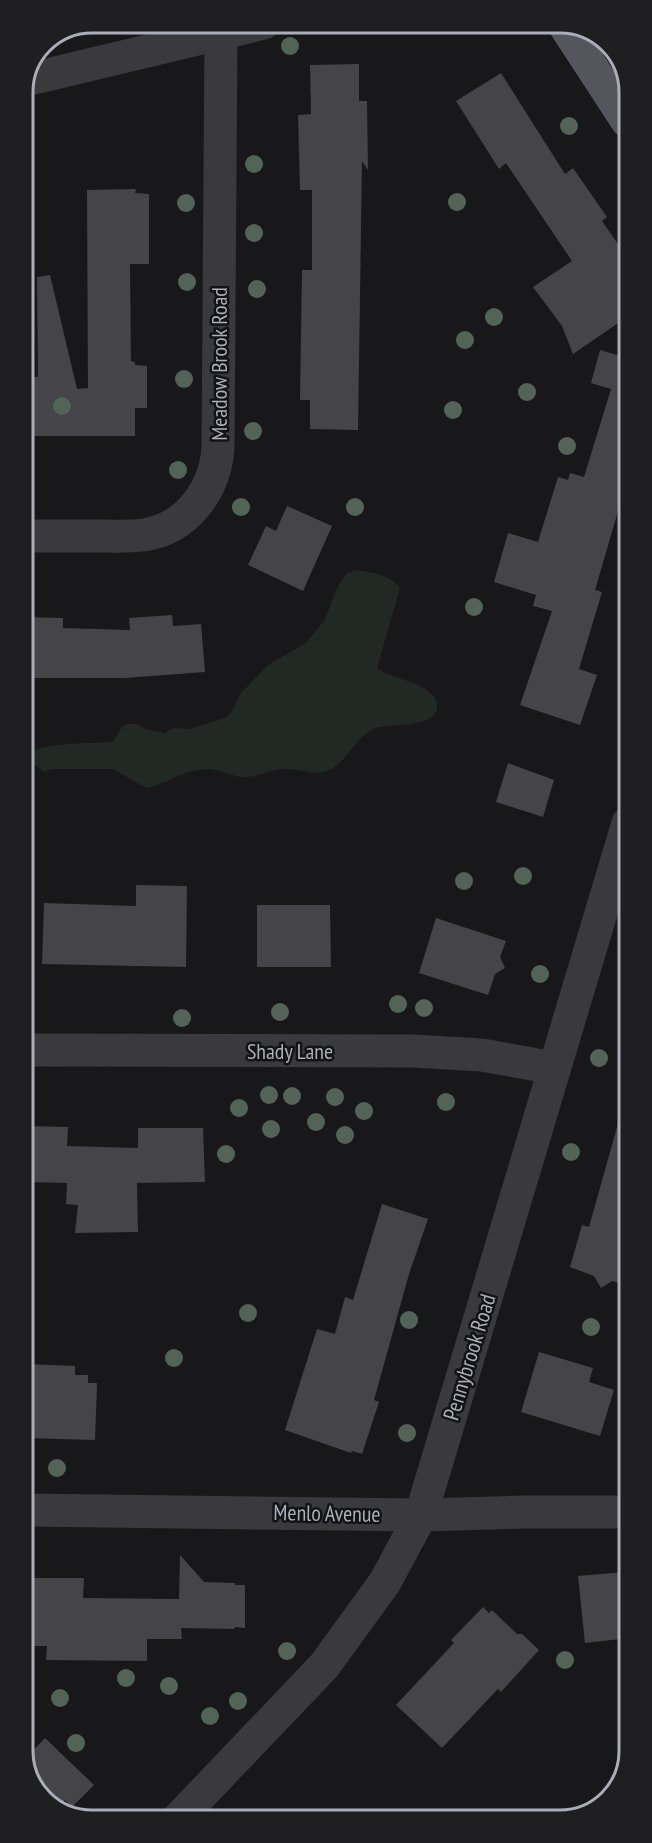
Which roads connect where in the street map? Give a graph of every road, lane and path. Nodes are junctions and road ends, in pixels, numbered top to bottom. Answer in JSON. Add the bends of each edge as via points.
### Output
{"nodes":[{"id":1,"x":225,"y":33,"type":"edge"},
{"id":2,"x":221,"y":34,"type":"junction"},
{"id":3,"x":570,"y":34,"type":"edge"},
{"id":4,"x":35,"y":78,"type":"edge"},
{"id":5,"x":619,"y":109,"type":"edge"},
{"id":6,"x":33,"y":536,"type":"edge"},
{"id":7,"x":619,"y":853,"type":"edge"},
{"id":8,"x":33,"y":1050,"type":"edge"},
{"id":9,"x":554,"y":1068,"type":"junction"},
{"id":10,"x":33,"y":1510,"type":"edge"},
{"id":11,"x":619,"y":1512,"type":"edge"},
{"id":12,"x":422,"y":1515,"type":"junction"},
{"id":13,"x":187,"y":1810,"type":"edge"}],
"edges":[{"from":1,"to":2,"type":"street"},
{"from":2,"to":4,"type":"street"},
{"from":2,"to":6,"type":"street","name":"Meadow Brook Road","via":[[218,448],[213,478],[198,505],[159,531],[129,536]]},
{"from":3,"to":5,"type":"main road"},
{"from":7,"to":9,"type":"street","name":"Pennybrook Road"},
{"from":8,"to":9,"type":"street","name":"Shady Lane","via":[[412,1051],[482,1055]]},
{"from":9,"to":12,"type":"street","name":"Pennybrook Road"},
{"from":10,"to":12,"type":"street","name":"Menlo Avenue"},
{"from":11,"to":12,"type":"street","name":"Menlo Avenue"},
{"from":12,"to":13,"type":"street","name":"Pennybrook Road","via":[[385,1582],[324,1666]]}]}
